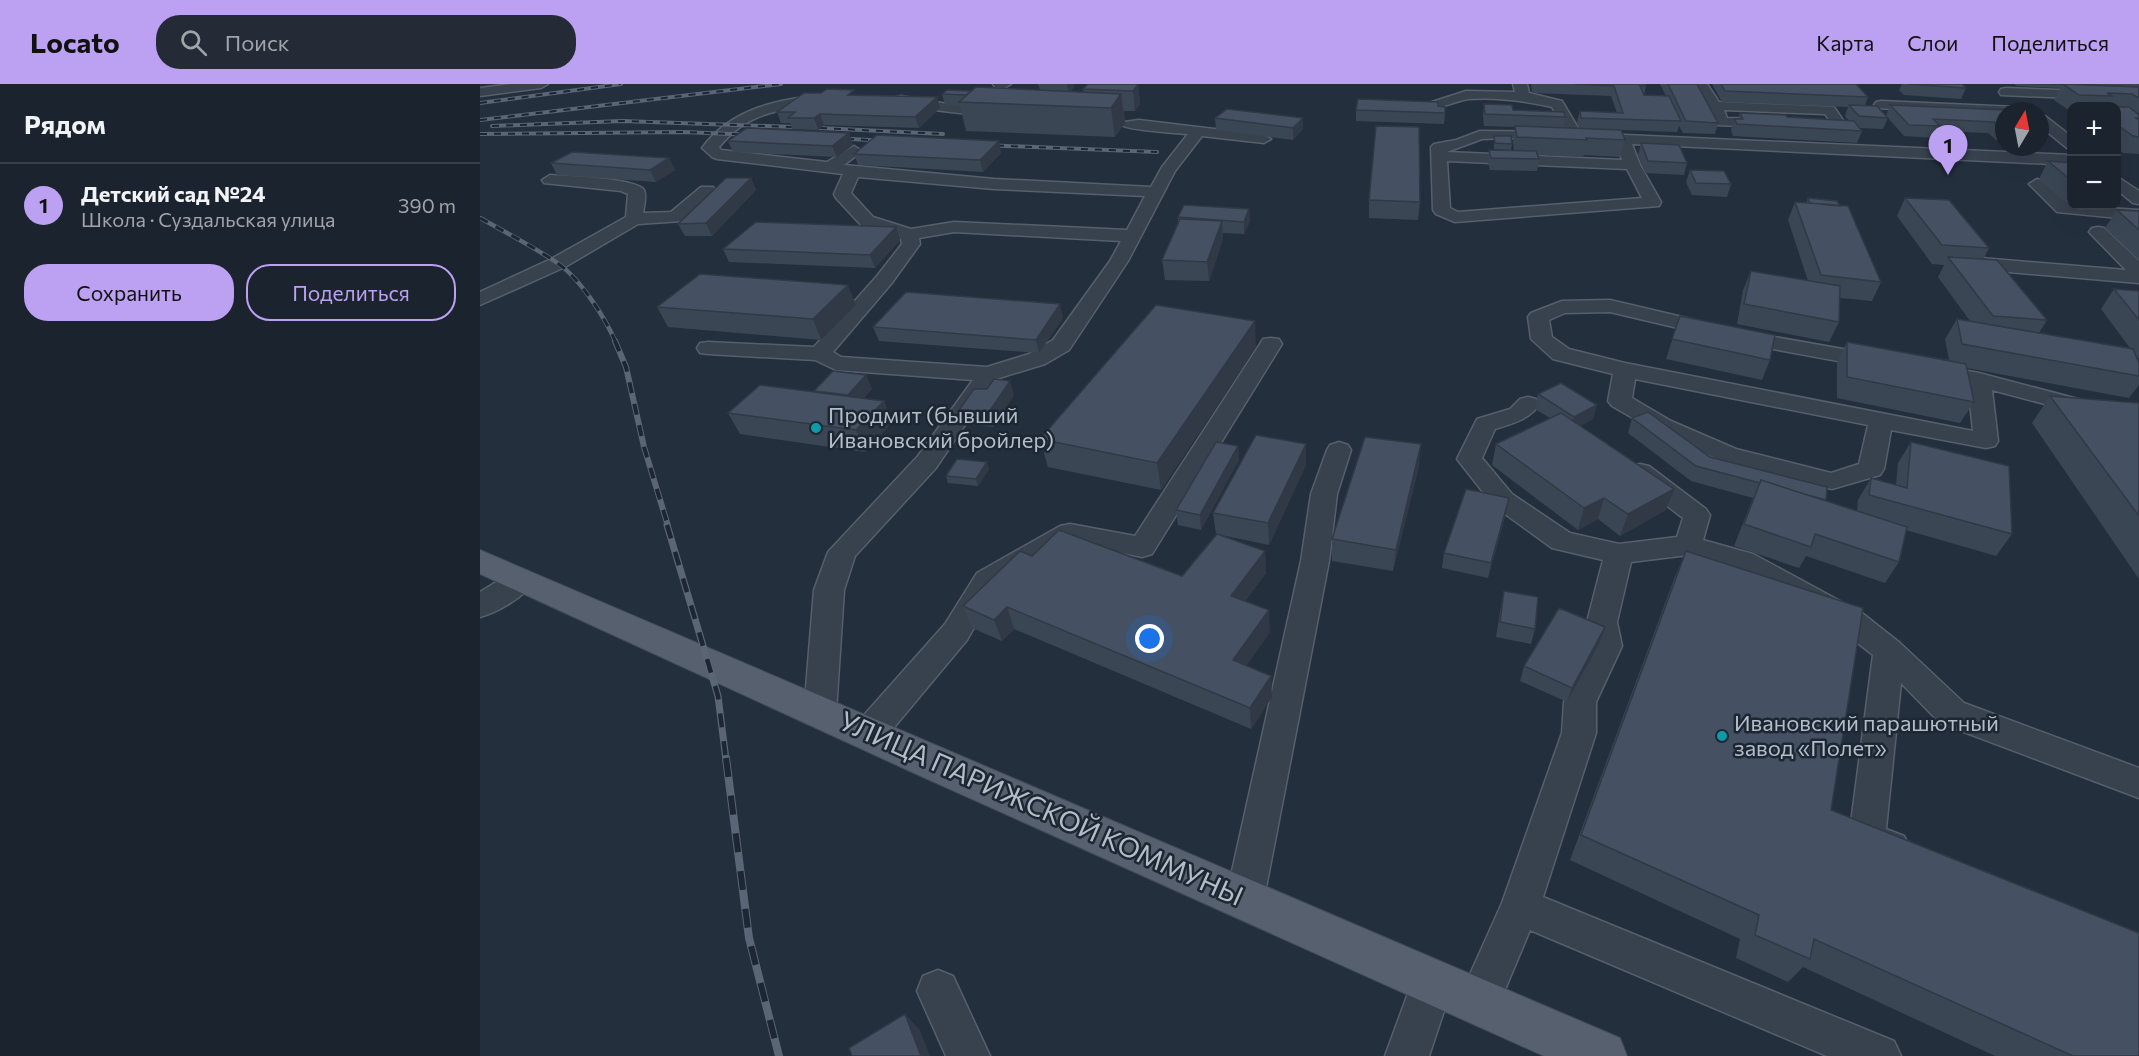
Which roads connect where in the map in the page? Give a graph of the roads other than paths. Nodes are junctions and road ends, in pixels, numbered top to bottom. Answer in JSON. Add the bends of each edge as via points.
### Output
{"nodes":[{"id":1,"x":541,"y":84,"type":"edge"},
{"id":2,"x":1700,"y":84,"type":"edge"},
{"id":3,"x":2000,"y":88,"type":"edge"},
{"id":4,"x":1521,"y":90,"type":"edge"},
{"id":5,"x":480,"y":92,"type":"edge"},
{"id":6,"x":2139,"y":97,"type":"edge"},
{"id":7,"x":840,"y":98,"type":"edge"},
{"id":8,"x":884,"y":100,"type":"edge"},
{"id":9,"x":2018,"y":102,"type":"edge"},
{"id":10,"x":1881,"y":105,"type":"dead end"},
{"id":11,"x":1715,"y":106,"type":"junction"},
{"id":12,"x":1390,"y":107,"type":"edge"},
{"id":13,"x":962,"y":109,"type":"junction"},
{"id":14,"x":1995,"y":110,"type":"edge"},
{"id":15,"x":1009,"y":111,"type":"edge"},
{"id":16,"x":2049,"y":120,"type":"edge"},
{"id":17,"x":948,"y":122,"type":"dead end"},
{"id":18,"x":1127,"y":122,"type":"dead end"},
{"id":19,"x":1721,"y":122,"type":"junction"},
{"id":20,"x":1198,"y":131,"type":"junction"},
{"id":21,"x":1576,"y":137,"type":"junction"},
{"id":22,"x":1264,"y":139,"type":"edge"},
{"id":23,"x":1622,"y":139,"type":"junction"},
{"id":24,"x":2067,"y":140,"type":"edge"},
{"id":25,"x":1728,"y":144,"type":"junction"},
{"id":26,"x":854,"y":151,"type":"edge"},
{"id":27,"x":1440,"y":156,"type":"junction"},
{"id":28,"x":2067,"y":160,"type":"edge"},
{"id":29,"x":1632,"y":165,"type":"junction"},
{"id":30,"x":830,"y":167,"type":"junction"},
{"id":31,"x":853,"y":171,"type":"junction"},
{"id":32,"x":550,"y":180,"type":"dead end"},
{"id":33,"x":2037,"y":184,"type":"dead end"},
{"id":34,"x":2121,"y":185,"type":"edge"},
{"id":35,"x":707,"y":191,"type":"dead end"},
{"id":36,"x":1156,"y":192,"type":"junction"},
{"id":37,"x":2139,"y":199,"type":"edge"},
{"id":38,"x":2139,"y":215,"type":"edge"},
{"id":39,"x":634,"y":219,"type":"junction"},
{"id":40,"x":851,"y":230,"type":"edge"},
{"id":41,"x":2098,"y":232,"type":"dead end"},
{"id":42,"x":910,"y":234,"type":"junction"},
{"id":43,"x":1132,"y":236,"type":"junction"},
{"id":44,"x":1966,"y":246,"type":"edge"},
{"id":45,"x":1981,"y":264,"type":"junction"},
{"id":46,"x":2139,"y":272,"type":"edge"},
{"id":47,"x":480,"y":276,"type":"edge"},
{"id":48,"x":2139,"y":277,"type":"edge"},
{"id":49,"x":480,"y":288,"type":"edge"},
{"id":50,"x":2002,"y":291,"type":"edge"},
{"id":51,"x":480,"y":299,"type":"edge"},
{"id":52,"x":1271,"y":344,"type":"dead end"},
{"id":53,"x":708,"y":348,"type":"dead end"},
{"id":54,"x":820,"y":354,"type":"junction"},
{"id":55,"x":1625,"y":370,"type":"junction"},
{"id":56,"x":988,"y":374,"type":"junction"},
{"id":57,"x":1979,"y":380,"type":"junction"},
{"id":58,"x":1528,"y":404,"type":"dead end"},
{"id":59,"x":1881,"y":420,"type":"junction"},
{"id":60,"x":2139,"y":422,"type":"edge"},
{"id":61,"x":1339,"y":450,"type":"dead end"},
{"id":62,"x":1617,"y":454,"type":"edge"},
{"id":63,"x":1688,"y":545,"type":"junction"},
{"id":64,"x":1619,"y":554,"type":"junction"},
{"id":65,"x":480,"y":561,"type":"edge"},
{"id":66,"x":521,"y":580,"type":"junction"},
{"id":67,"x":480,"y":606,"type":"edge"},
{"id":68,"x":1889,"y":651,"type":"junction"},
{"id":69,"x":820,"y":712,"type":"junction"},
{"id":70,"x":869,"y":733,"type":"junction"},
{"id":71,"x":2139,"y":783,"type":"edge"},
{"id":72,"x":1922,"y":860,"type":"edge"},
{"id":73,"x":1245,"y":898,"type":"junction"},
{"id":74,"x":1520,"y":907,"type":"junction"},
{"id":75,"x":1433,"y":981,"type":"junction"},
{"id":76,"x":938,"y":992,"type":"dead end"},
{"id":77,"x":1479,"y":1001,"type":"junction"},
{"id":78,"x":968,"y":1056,"type":"edge"},
{"id":79,"x":1407,"y":1056,"type":"edge"},
{"id":80,"x":1602,"y":1056,"type":"edge"},
{"id":81,"x":1879,"y":1056,"type":"edge"}],
"edges":[{"from":1,"to":5,"type":"street"},
{"from":2,"to":11,"type":"street"},
{"from":3,"to":6,"type":"street"},
{"from":3,"to":9,"type":"street"},
{"from":4,"to":12,"type":"street","via":[[1466,95],[1430,107]]},
{"from":4,"to":21,"type":"street","via":[[1557,104]]},
{"from":7,"to":30,"type":"street","via":[[769,107],[723,134],[710,148],[717,154]]},
{"from":8,"to":13,"type":"street"},
{"from":10,"to":14,"type":"street"},
{"from":11,"to":19,"type":"street"},
{"from":11,"to":19,"type":"street","via":[[1829,110],[1840,126]]},
{"from":13,"to":15,"type":"street"},
{"from":13,"to":17,"type":"street"},
{"from":16,"to":24,"type":"street"},
{"from":18,"to":20,"type":"street"},
{"from":19,"to":25,"type":"street","via":[[1718,129]]},
{"from":20,"to":22,"type":"street"},
{"from":20,"to":36,"type":"street"},
{"from":21,"to":23,"type":"street"},
{"from":21,"to":27,"type":"street","via":[[1480,135],[1439,147]]},
{"from":23,"to":25,"type":"street"},
{"from":23,"to":29,"type":"street"},
{"from":25,"to":28,"type":"street"},
{"from":26,"to":30,"type":"street"},
{"from":27,"to":29,"type":"street"},
{"from":27,"to":29,"type":"street","via":[[1442,210],[1455,217],[1653,202]]},
{"from":30,"to":31,"type":"street"},
{"from":31,"to":36,"type":"street","via":[[994,184]]},
{"from":31,"to":42,"type":"street","via":[[842,194],[867,221]]},
{"from":32,"to":39,"type":"street","via":[[623,186],[637,191]]},
{"from":33,"to":38,"type":"street","via":[[2063,208]]},
{"from":34,"to":37,"type":"street"},
{"from":35,"to":39,"type":"street","via":[[676,217]]},
{"from":36,"to":43,"type":"street"},
{"from":39,"to":51,"type":"street","via":[[558,263]]},
{"from":40,"to":42,"type":"street"},
{"from":41,"to":46,"type":"street"},
{"from":42,"to":43,"type":"street","via":[[954,227]]},
{"from":42,"to":54,"type":"street","via":[[910,244],[884,280]]},
{"from":43,"to":56,"type":"street","via":[[1061,345],[1037,359]]},
{"from":44,"to":45,"type":"street"},
{"from":45,"to":48,"type":"street"},
{"from":45,"to":50,"type":"street"},
{"from":47,"to":49,"type":"street","via":[[493,282]]},
{"from":52,"to":70,"type":"street","via":[[1142,547],[1070,533],[987,580],[956,632]]},
{"from":53,"to":54,"type":"street"},
{"from":54,"to":56,"type":"street","via":[[836,363]]},
{"from":55,"to":57,"type":"street","via":[[1561,354],[1542,339],[1538,317],[1562,307],[1610,306],[1746,338]]},
{"from":55,"to":59,"type":"street"},
{"from":55,"to":59,"type":"street","via":[[1620,401],[1663,426],[1727,454],[1832,481],[1871,469]]},
{"from":56,"to":69,"type":"street","via":[[927,462],[842,552],[829,590]]},
{"from":57,"to":59,"type":"street","via":[[1986,441]]},
{"from":57,"to":60,"type":"street"},
{"from":58,"to":64,"type":"street","via":[[1518,414],[1485,424],[1469,459],[1503,500],[1562,541]]},
{"from":61,"to":73,"type":"street","via":[[1324,494],[1315,561]]},
{"from":62,"to":63,"type":"street","via":[[1696,515]]},
{"from":63,"to":64,"type":"street"},
{"from":63,"to":68,"type":"street","via":[[1743,561],[1851,621]]},
{"from":64,"to":74,"type":"street","via":[[1602,622],[1607,646],[1581,702],[1579,734]]},
{"from":65,"to":66,"type":"main road","name":"УЛИЦА ПАРИЖСКОЙ КОММУНЫ"},
{"from":66,"to":67,"type":"street"},
{"from":66,"to":69,"type":"main road","name":"УЛИЦА ПАРИЖСКОЙ КОММУНЫ"},
{"from":68,"to":71,"type":"street","via":[[1952,713]]},
{"from":68,"to":72,"type":"street","via":[[1867,838]]},
{"from":69,"to":70,"type":"main road","name":"УЛИЦА ПАРИЖСКОЙ КОММУНЫ"},
{"from":70,"to":73,"type":"main road","name":"УЛИЦА ПАРИЖСКОЙ КОММУНЫ"},
{"from":73,"to":75,"type":"main road","name":"УЛИЦА ПАРИЖСКОЙ КОММУНЫ"},
{"from":74,"to":77,"type":"street"},
{"from":74,"to":81,"type":"street"},
{"from":75,"to":77,"type":"main road","name":"УЛИЦА ПАРИЖСКОЙ КОММУНЫ"},
{"from":75,"to":79,"type":"street"},
{"from":76,"to":78,"type":"street"},
{"from":77,"to":80,"type":"main road","name":"УЛИЦА ПАРИЖСКОЙ КОММУНЫ"}]}
